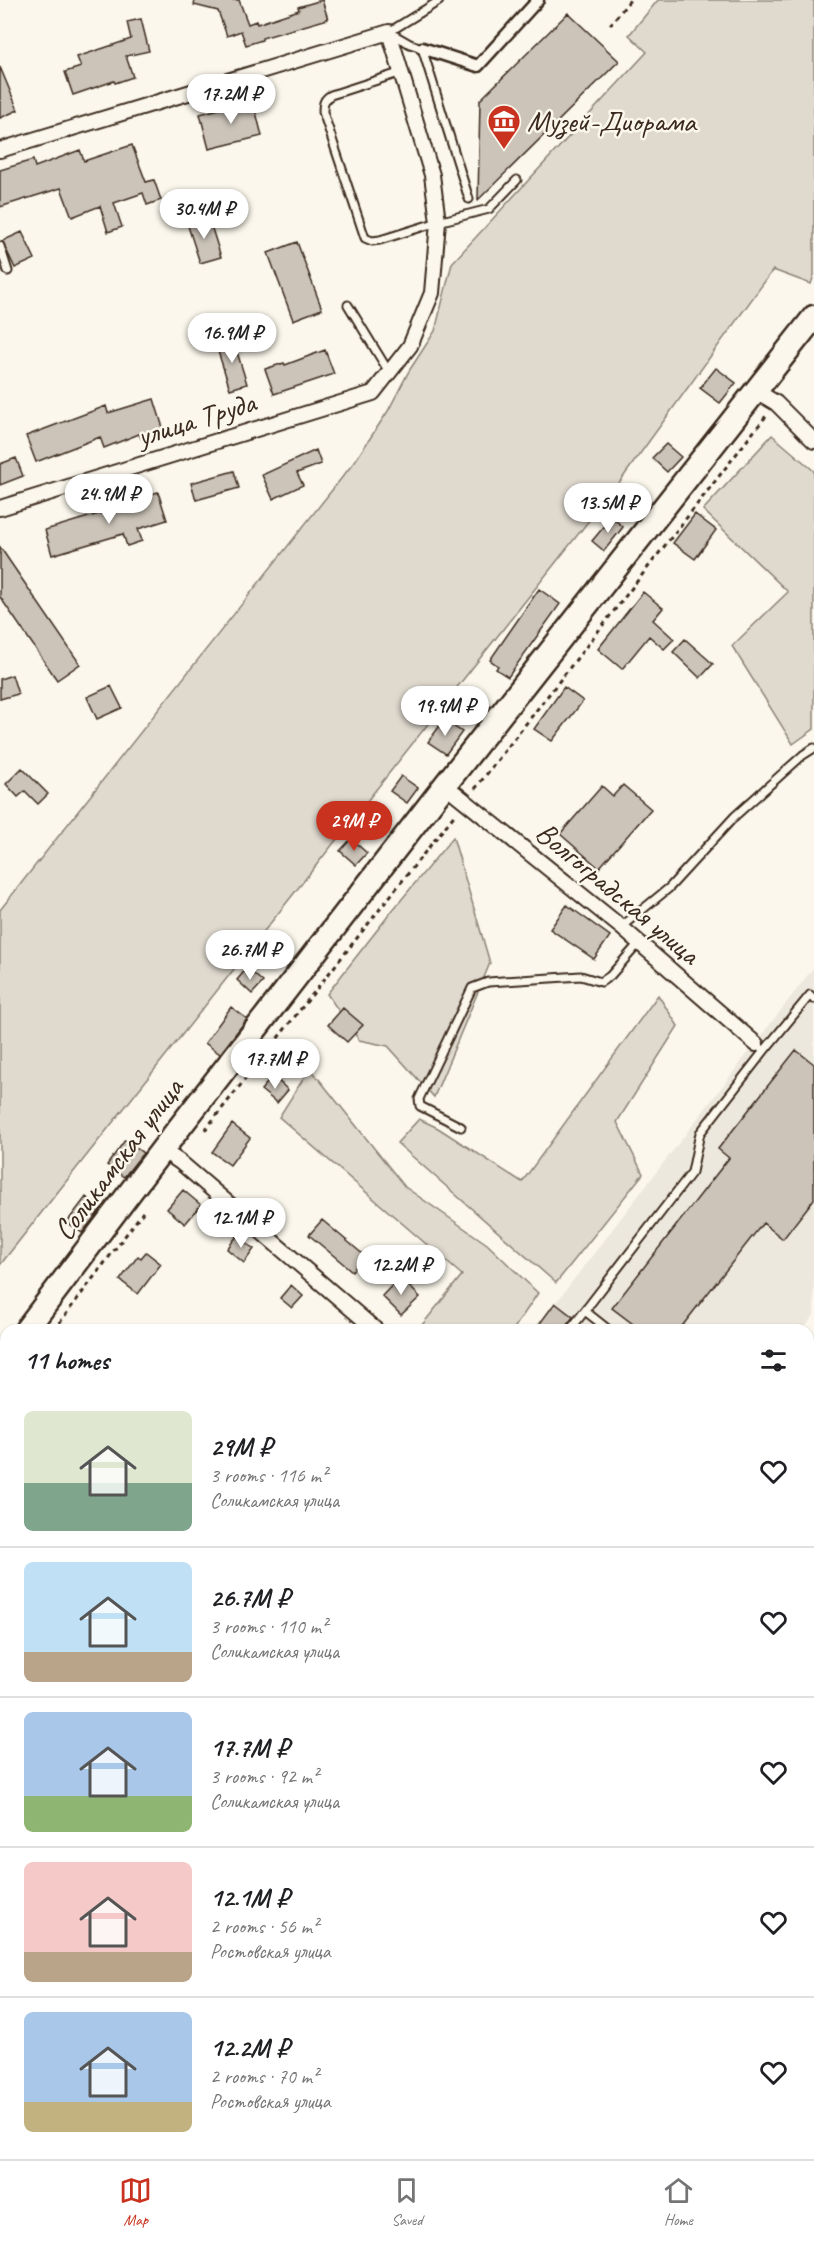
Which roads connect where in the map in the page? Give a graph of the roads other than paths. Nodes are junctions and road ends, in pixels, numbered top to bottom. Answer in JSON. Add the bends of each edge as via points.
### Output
{"nodes":[{"id":1,"x":538,"y":0,"type":"edge"},
{"id":2,"x":439,"y":1,"type":"edge"},
{"id":3,"x":389,"y":32,"type":"junction"},
{"id":4,"x":422,"y":48,"type":"junction"},
{"id":5,"x":402,"y":72,"type":"junction"},
{"id":6,"x":0,"y":150,"type":"edge"},
{"id":7,"x":517,"y":180,"type":"dead end"},
{"id":8,"x":469,"y":199,"type":"dead end"},
{"id":9,"x":438,"y":222,"type":"junction"},
{"id":10,"x":0,"y":246,"type":"edge"},
{"id":11,"x":8,"y":271,"type":"dead end"},
{"id":12,"x":348,"y":305,"type":"dead end"},
{"id":13,"x":814,"y":317,"type":"edge"},
{"id":14,"x":389,"y":372,"type":"junction"},
{"id":15,"x":756,"y":391,"type":"junction"},
{"id":16,"x":814,"y":441,"type":"edge"},
{"id":17,"x":0,"y":508,"type":"edge"},
{"id":18,"x":814,"y":748,"type":"edge"},
{"id":19,"x":445,"y":785,"type":"junction"},
{"id":20,"x":621,"y":927,"type":"junction"},
{"id":21,"x":639,"y":943,"type":"junction"},
{"id":22,"x":814,"y":999,"type":"edge"},
{"id":23,"x":760,"y":1047,"type":"junction"},
{"id":24,"x":462,"y":1127,"type":"dead end"},
{"id":25,"x":162,"y":1150,"type":"junction"},
{"id":26,"x":585,"y":1311,"type":"junction"},
{"id":27,"x":31,"y":1324,"type":"edge"},
{"id":28,"x":369,"y":1324,"type":"edge"},
{"id":29,"x":575,"y":1324,"type":"edge"},
{"id":30,"x":601,"y":1324,"type":"edge"}],
"edges":[{"from":1,"to":4,"type":"street","via":[[478,66]]},
{"from":2,"to":3,"type":"lane"},
{"from":3,"to":4,"type":"lane"},
{"from":3,"to":5,"type":"street"},
{"from":3,"to":6,"type":"street"},
{"from":4,"to":8,"type":"lane"},
{"from":5,"to":9,"type":"street","via":[[432,175]]},
{"from":5,"to":9,"type":"lane","via":[[331,95],[325,99],[323,112],[365,238],[380,240]]},
{"from":7,"to":9,"type":"lane","via":[[489,209]]},
{"from":9,"to":14,"type":"street","via":[[432,293],[410,346]]},
{"from":10,"to":11,"type":"lane"},
{"from":12,"to":14,"type":"lane"},
{"from":13,"to":15,"type":"main road","name":"Соликамская улица"},
{"from":14,"to":17,"type":"street","name":"улица Труда","via":[[373,393]]},
{"from":15,"to":16,"type":"street","via":[[776,403]]},
{"from":15,"to":19,"type":"main road","name":"Соликамская улица"},
{"from":18,"to":20,"type":"lane","via":[[735,816],[669,888]]},
{"from":19,"to":20,"type":"street","name":"Волгоградская улица"},
{"from":19,"to":25,"type":"main road","name":"Соликамская улица"},
{"from":20,"to":21,"type":"street","name":"Волгоградская улица"},
{"from":21,"to":23,"type":"street","name":"Волгоградская улица"},
{"from":21,"to":24,"type":"lane","via":[[601,982],[581,976],[488,982],[472,988],[419,1099],[426,1110]]},
{"from":22,"to":23,"type":"lane","via":[[810,995]]},
{"from":23,"to":26,"type":"lane","via":[[700,1133],[692,1172]]},
{"from":25,"to":27,"type":"main road","name":"Соликамская улица"},
{"from":25,"to":28,"type":"street"},
{"from":26,"to":29,"type":"lane"},
{"from":26,"to":30,"type":"lane"}]}
